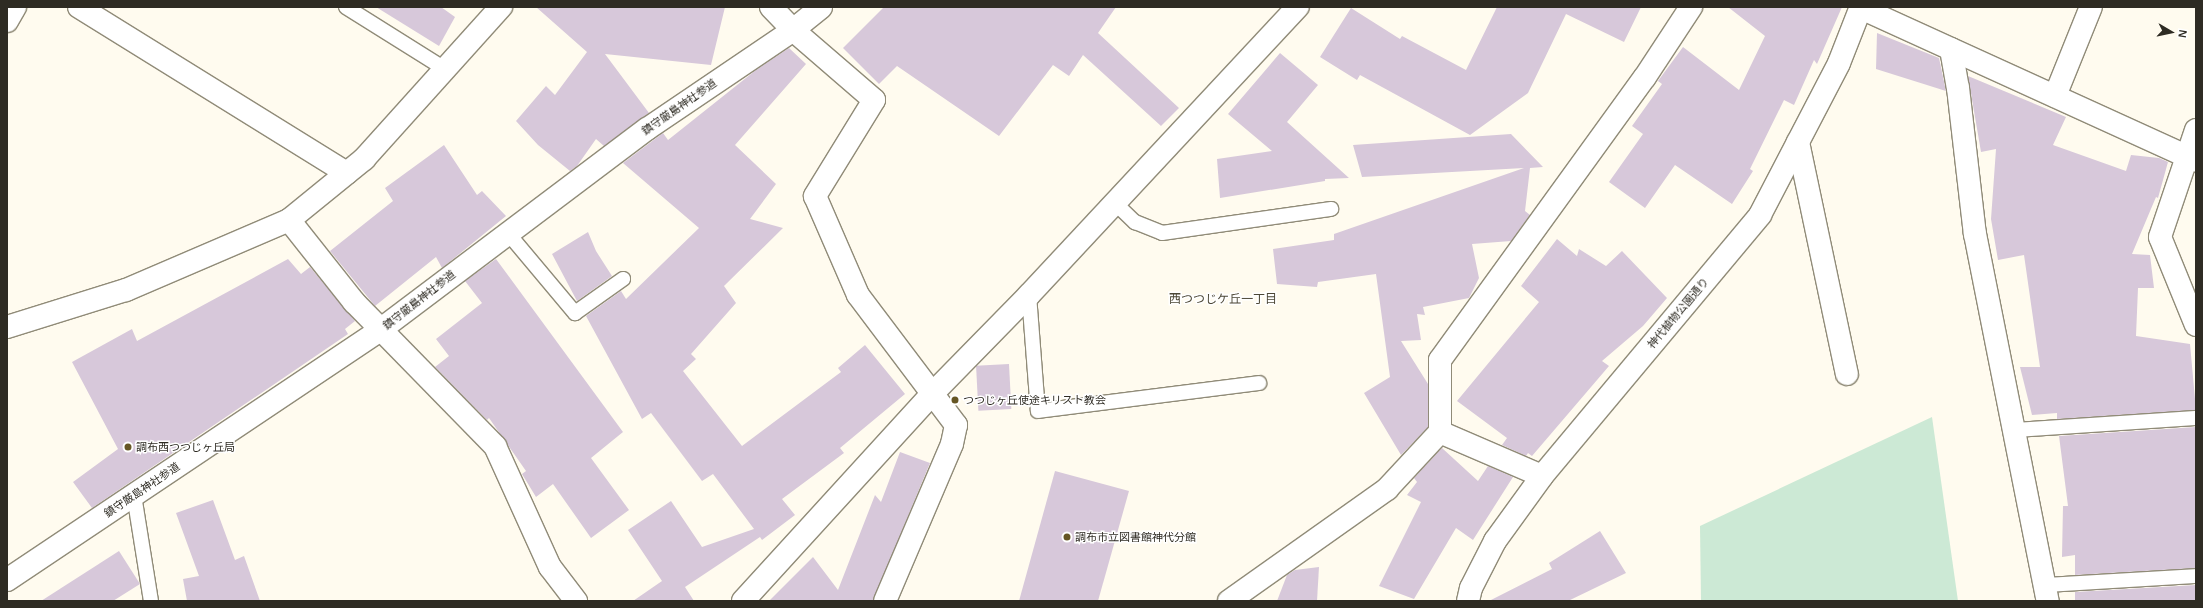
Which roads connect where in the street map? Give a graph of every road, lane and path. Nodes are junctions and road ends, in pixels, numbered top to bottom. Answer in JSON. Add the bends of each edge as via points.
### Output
{"nodes":[{"id":1,"x":15,"y":7,"type":"edge"},
{"id":2,"x":79,"y":7,"type":"edge"},
{"id":3,"x":346,"y":7,"type":"edge"},
{"id":4,"x":501,"y":7,"type":"edge"},
{"id":5,"x":771,"y":7,"type":"edge"},
{"id":6,"x":821,"y":7,"type":"edge"},
{"id":7,"x":1298,"y":7,"type":"edge"},
{"id":8,"x":1691,"y":7,"type":"edge"},
{"id":9,"x":2091,"y":7,"type":"edge"},
{"id":10,"x":1861,"y":8,"type":"edge"},
{"id":11,"x":7,"y":21,"type":"edge"},
{"id":12,"x":794,"y":30,"type":"junction"},
{"id":13,"x":1951,"y":50,"type":"junction"},
{"id":14,"x":445,"y":69,"type":"junction"},
{"id":15,"x":2055,"y":96,"type":"junction"},
{"id":16,"x":2196,"y":130,"type":"edge"},
{"id":17,"x":1798,"y":142,"type":"junction"},
{"id":18,"x":2191,"y":159,"type":"edge"},
{"id":19,"x":347,"y":173,"type":"junction"},
{"id":20,"x":1114,"y":203,"type":"junction"},
{"id":21,"x":1331,"y":209,"type":"dead end"},
{"id":22,"x":289,"y":220,"type":"junction"},
{"id":23,"x":507,"y":232,"type":"junction"},
{"id":24,"x":623,"y":279,"type":"dead end"},
{"id":25,"x":1029,"y":295,"type":"junction"},
{"id":26,"x":2196,"y":326,"type":"edge"},
{"id":27,"x":7,"y":327,"type":"edge"},
{"id":28,"x":380,"y":330,"type":"junction"},
{"id":29,"x":1847,"y":374,"type":"dead end"},
{"id":30,"x":1259,"y":382,"type":"dead end"},
{"id":31,"x":933,"y":393,"type":"junction"},
{"id":32,"x":2196,"y":418,"type":"edge"},
{"id":33,"x":2015,"y":430,"type":"junction"},
{"id":34,"x":1440,"y":432,"type":"junction"},
{"id":35,"x":1542,"y":476,"type":"junction"},
{"id":36,"x":134,"y":495,"type":"junction"},
{"id":37,"x":2196,"y":576,"type":"edge"},
{"id":38,"x":7,"y":580,"type":"edge"},
{"id":39,"x":2047,"y":593,"type":"edge"},
{"id":40,"x":152,"y":601,"type":"edge"},
{"id":41,"x":576,"y":601,"type":"edge"},
{"id":42,"x":743,"y":601,"type":"edge"},
{"id":43,"x":885,"y":601,"type":"edge"},
{"id":44,"x":1229,"y":601,"type":"edge"},
{"id":45,"x":1468,"y":601,"type":"edge"}],
"edges":[{"from":1,"to":11,"type":"street"},
{"from":2,"to":19,"type":"street"},
{"from":3,"to":14,"type":"lane"},
{"from":4,"to":14,"type":"street"},
{"from":5,"to":12,"type":"street"},
{"from":6,"to":12,"type":"street","name":"鎮守厳島神社参道"},
{"from":7,"to":20,"type":"street"},
{"from":8,"to":34,"type":"street","via":[[1640,83],[1440,360]]},
{"from":9,"to":15,"type":"street"},
{"from":10,"to":13,"type":"street"},
{"from":10,"to":17,"type":"street","name":"神代植物公園通り","via":[[1839,63]]},
{"from":12,"to":23,"type":"street","name":"鎮守厳島神社参道","via":[[647,129]]},
{"from":12,"to":31,"type":"street","via":[[874,100],[815,196],[858,295]]},
{"from":13,"to":15,"type":"street"},
{"from":13,"to":33,"type":"street","via":[[1958,88],[1975,234]]},
{"from":14,"to":19,"type":"street","via":[[364,159]]},
{"from":15,"to":18,"type":"street"},
{"from":16,"to":18,"type":"street"},
{"from":17,"to":29,"type":"street"},
{"from":17,"to":35,"type":"street","name":"神代植物公園通り","via":[[1760,215]]},
{"from":18,"to":26,"type":"street","via":[[2160,237]]},
{"from":19,"to":22,"type":"street"},
{"from":20,"to":21,"type":"lane","via":[[1135,222],[1162,233]]},
{"from":20,"to":25,"type":"street"},
{"from":22,"to":27,"type":"street","via":[[126,290]]},
{"from":22,"to":28,"type":"street","via":[[354,302]]},
{"from":23,"to":24,"type":"lane","via":[[575,313]]},
{"from":23,"to":28,"type":"street","name":"鎮守厳島神社参道"},
{"from":25,"to":30,"type":"lane","via":[[1038,411]]},
{"from":25,"to":31,"type":"street"},
{"from":28,"to":36,"type":"street","name":"鎮守厳島神社参道"},
{"from":28,"to":41,"type":"street","via":[[495,446],[550,566]]},
{"from":31,"to":42,"type":"street"},
{"from":31,"to":43,"type":"street","via":[[956,425],[952,444]]},
{"from":32,"to":33,"type":"lane"},
{"from":33,"to":39,"type":"street"},
{"from":34,"to":35,"type":"street"},
{"from":34,"to":44,"type":"street","via":[[1387,489]]},
{"from":35,"to":45,"type":"street","name":"神代植物公園通り","via":[[1495,541],[1471,588]]},
{"from":36,"to":38,"type":"street","name":"鎮守厳島神社参道"},
{"from":36,"to":40,"type":"lane"},
{"from":37,"to":39,"type":"lane"}]}
